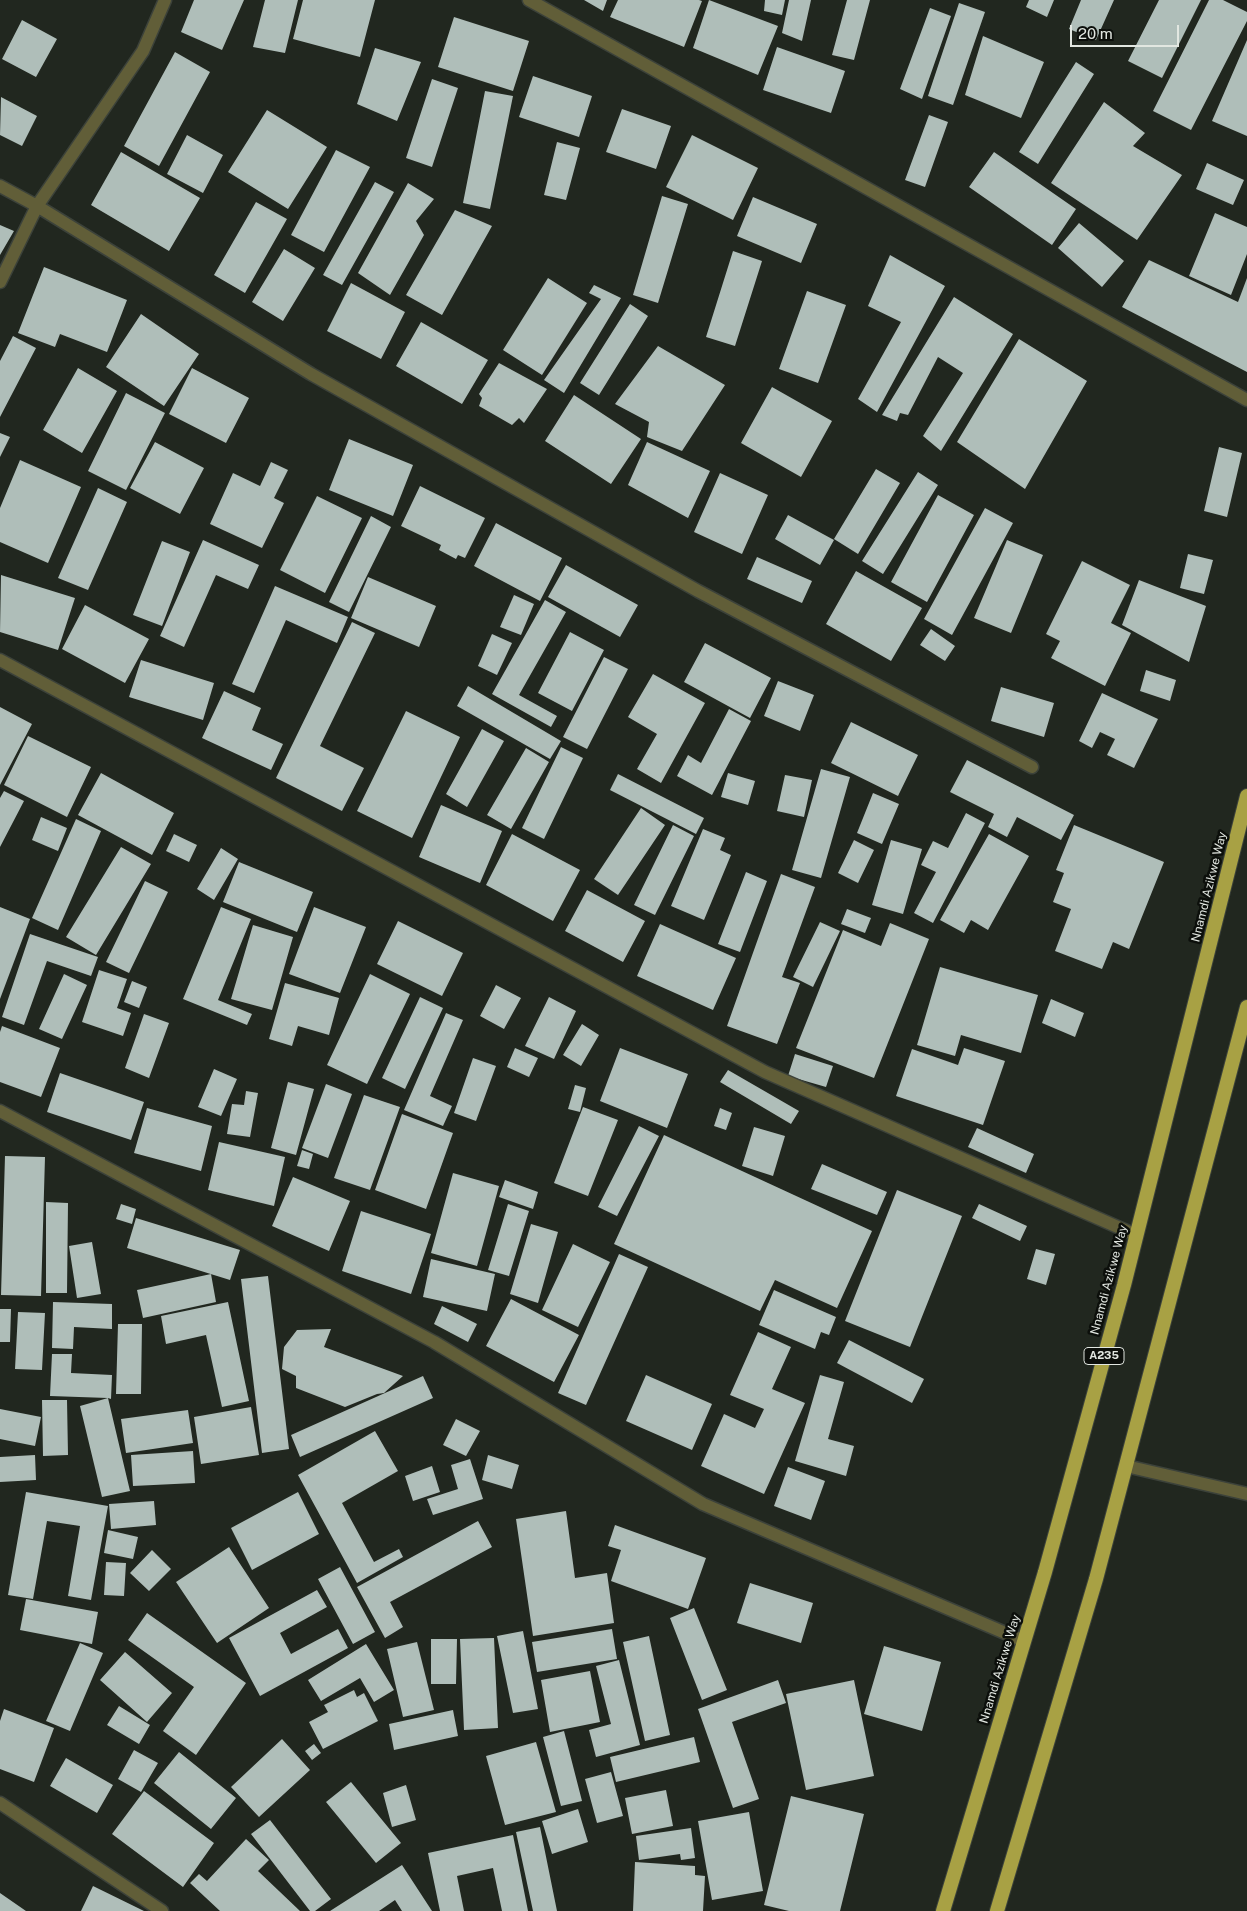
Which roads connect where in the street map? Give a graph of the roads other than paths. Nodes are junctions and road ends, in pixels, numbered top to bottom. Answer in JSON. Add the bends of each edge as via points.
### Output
{"nodes":[{"id":1,"x":165,"y":0,"type":"edge"},
{"id":2,"x":529,"y":0,"type":"edge"},
{"id":3,"x":0,"y":186,"type":"edge"},
{"id":4,"x":37,"y":206,"type":"junction"},
{"id":5,"x":0,"y":282,"type":"edge"},
{"id":6,"x":1247,"y":400,"type":"edge"},
{"id":7,"x":0,"y":660,"type":"edge"},
{"id":8,"x":1032,"y":767,"type":"dead end"},
{"id":9,"x":1247,"y":796,"type":"edge"},
{"id":10,"x":1247,"y":1007,"type":"edge"},
{"id":11,"x":0,"y":1111,"type":"edge"},
{"id":12,"x":1136,"y":1235,"type":"junction"},
{"id":13,"x":1126,"y":1466,"type":"junction"},
{"id":14,"x":1247,"y":1494,"type":"edge"},
{"id":15,"x":1024,"y":1642,"type":"junction"},
{"id":16,"x":0,"y":1803,"type":"edge"},
{"id":17,"x":162,"y":1911,"type":"edge"},
{"id":18,"x":943,"y":1911,"type":"edge"},
{"id":19,"x":997,"y":1911,"type":"edge"}],
"edges":[{"from":1,"to":4,"type":"street","via":[[143,51]]},
{"from":2,"to":6,"type":"street"},
{"from":3,"to":4,"type":"street"},
{"from":4,"to":5,"type":"street"},
{"from":4,"to":8,"type":"street","via":[[311,374],[698,591]]},
{"from":7,"to":12,"type":"street","via":[[765,1072]]},
{"from":9,"to":12,"type":"highway","name":"Nnamdi Azikwe Way","number":"A235"},
{"from":10,"to":13,"type":"highway"},
{"from":11,"to":15,"type":"street","via":[[434,1342],[703,1504]]},
{"from":12,"to":15,"type":"highway","name":"Nnamdi Azikwe Way","number":"A235"},
{"from":13,"to":14,"type":"street"},
{"from":13,"to":19,"type":"highway","via":[[1094,1588]]},
{"from":15,"to":18,"type":"highway","name":"Nnamdi Azikwe Way","number":"A235"},
{"from":16,"to":17,"type":"street"}]}
